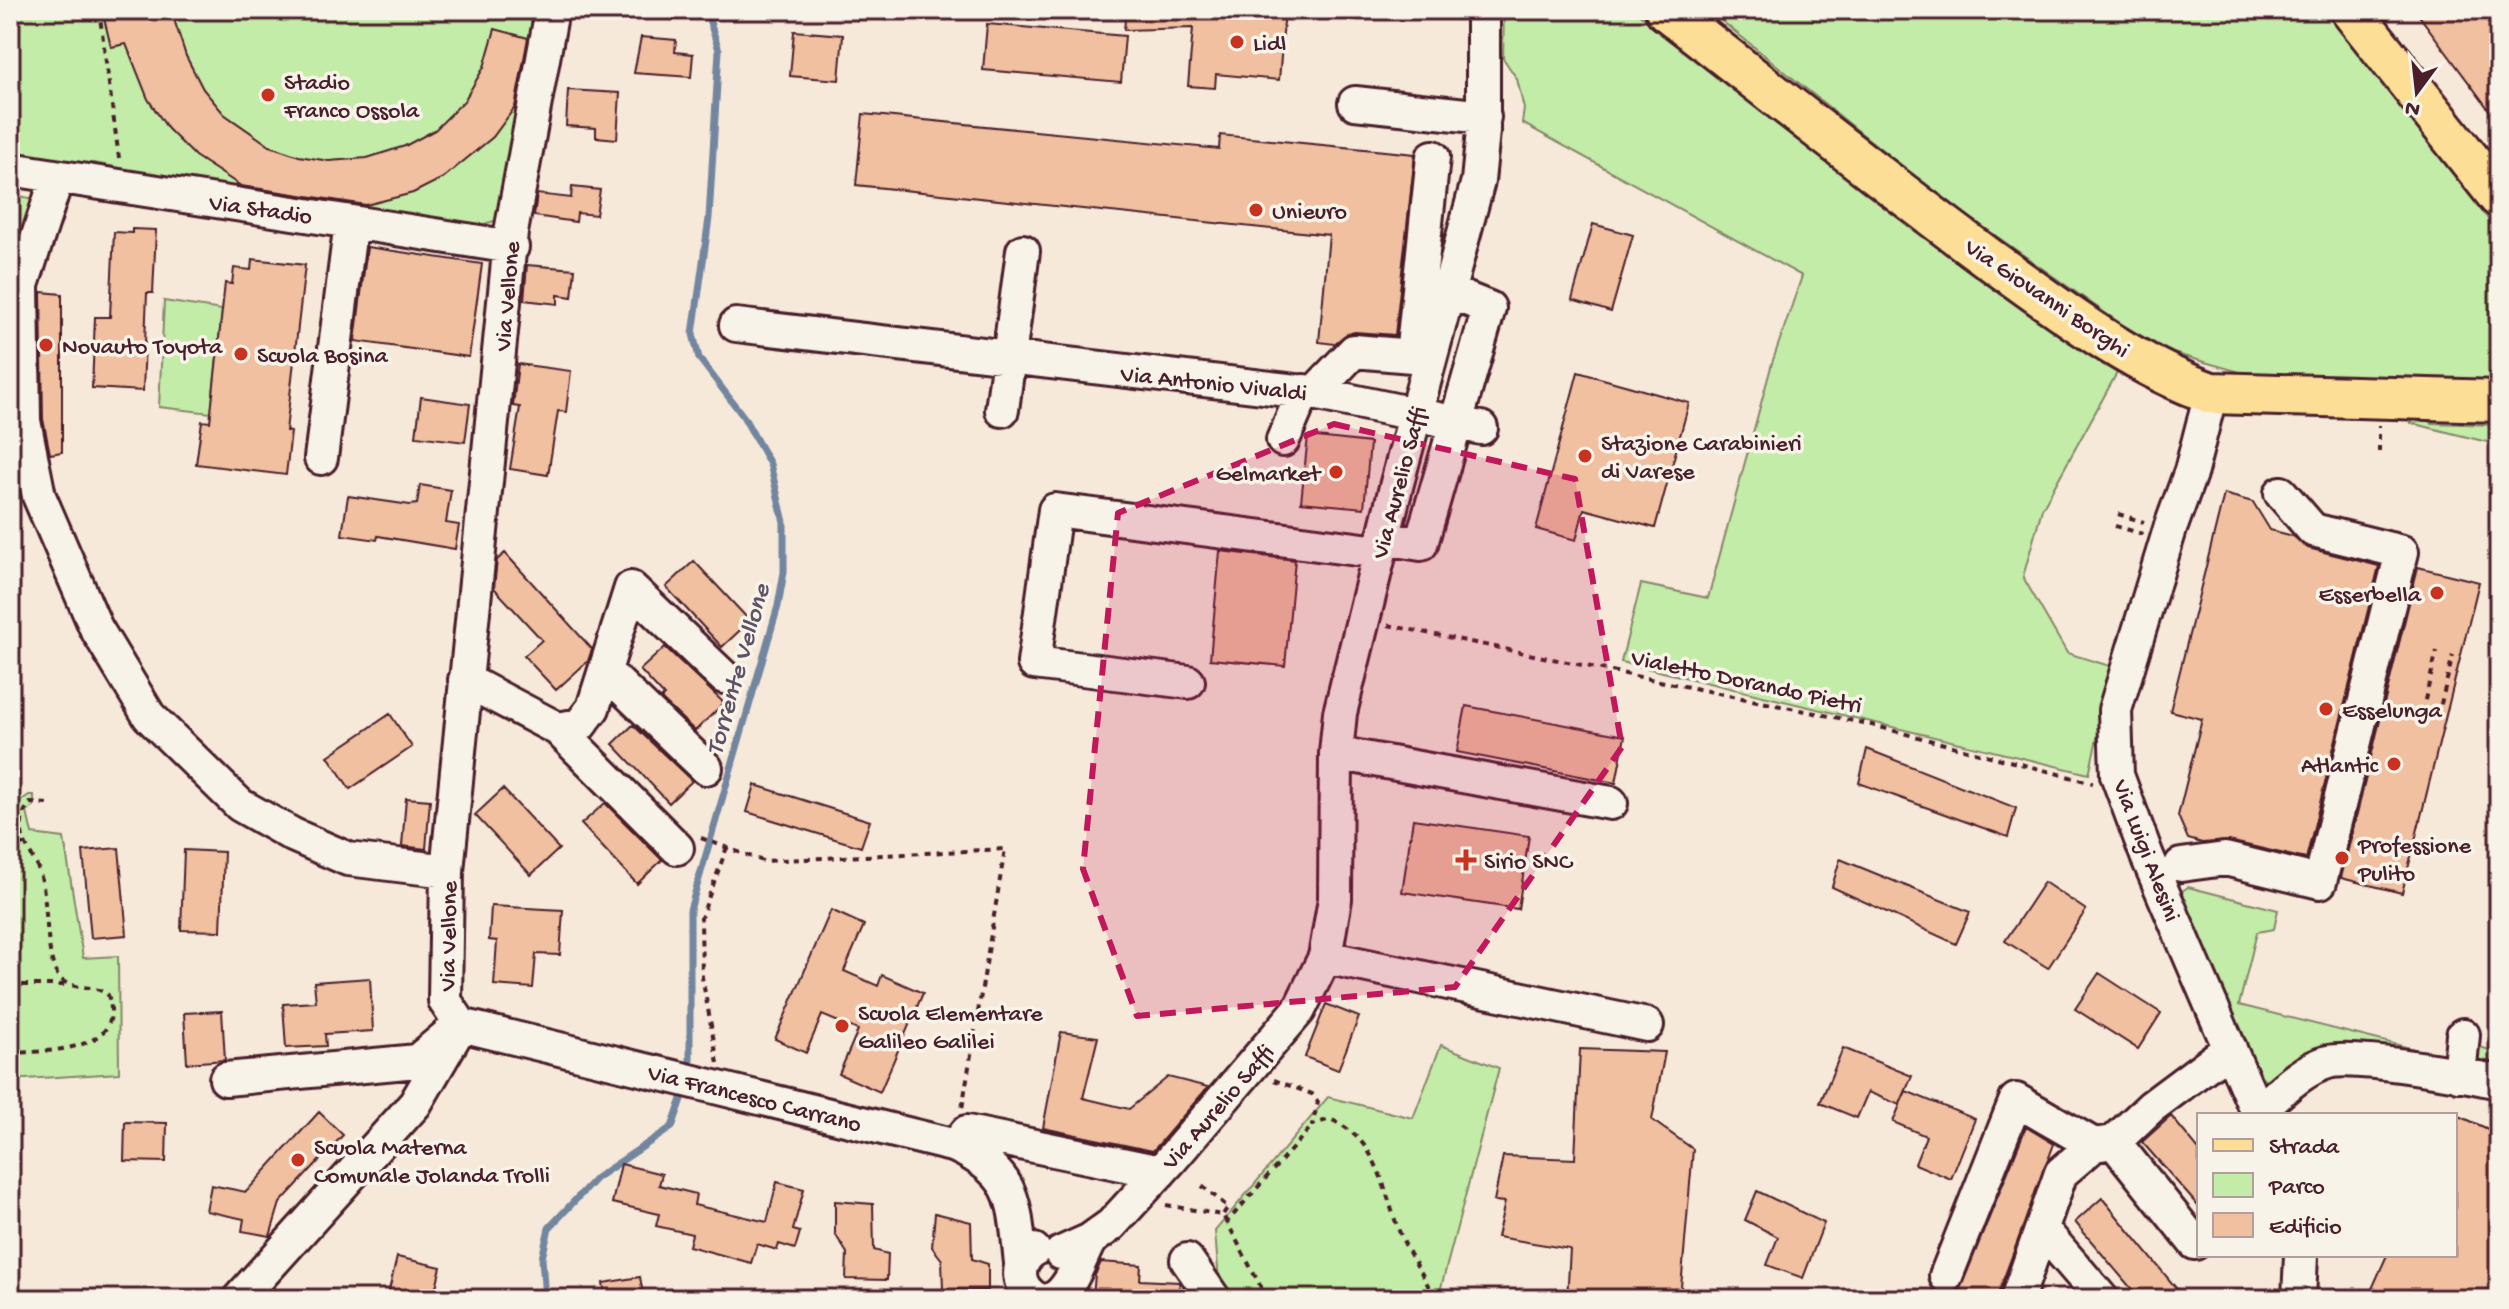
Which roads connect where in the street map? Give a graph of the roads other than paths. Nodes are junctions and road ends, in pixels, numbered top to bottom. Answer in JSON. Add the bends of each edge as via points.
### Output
{"nodes":[{"id":1,"x":552,"y":10,"type":"edge"},
{"id":2,"x":1483,"y":10,"type":"edge"},
{"id":3,"x":1666,"y":10,"type":"edge"},
{"id":4,"x":2351,"y":10,"type":"edge"},
{"id":5,"x":1355,"y":103,"type":"dead end"},
{"id":6,"x":1484,"y":117,"type":"junction"},
{"id":7,"x":1433,"y":157,"type":"dead end"},
{"id":8,"x":10,"y":169,"type":"edge"},
{"id":9,"x":57,"y":178,"type":"junction"},
{"id":10,"x":2492,"y":183,"type":"edge"},
{"id":11,"x":351,"y":222,"type":"junction"},
{"id":12,"x":512,"y":247,"type":"junction"},
{"id":13,"x":1023,"y":251,"type":"dead end"},
{"id":14,"x":1422,"y":259,"type":"junction"},
{"id":15,"x":1453,"y":278,"type":"junction"},
{"id":16,"x":736,"y":325,"type":"dead end"},
{"id":17,"x":1010,"y":359,"type":"junction"},
{"id":18,"x":1309,"y":392,"type":"junction"},
{"id":19,"x":2211,"y":393,"type":"junction"},
{"id":20,"x":2499,"y":401,"type":"edge"},
{"id":21,"x":1002,"y":410,"type":"dead end"},
{"id":22,"x":1416,"y":412,"type":"junction"},
{"id":23,"x":1468,"y":425,"type":"junction"},
{"id":24,"x":1283,"y":440,"type":"dead end"},
{"id":25,"x":321,"y":458,"type":"dead end"},
{"id":26,"x":2281,"y":493,"type":"dead end"},
{"id":27,"x":1381,"y":545,"type":"junction"},
{"id":28,"x":605,"y":671,"type":"junction"},
{"id":29,"x":724,"y":677,"type":"dead end"},
{"id":30,"x":465,"y":680,"type":"junction"},
{"id":31,"x":1188,"y":682,"type":"dead end"},
{"id":32,"x":558,"y":729,"type":"junction"},
{"id":33,"x":1336,"y":753,"type":"junction"},
{"id":34,"x":706,"y":768,"type":"dead end"},
{"id":35,"x":1611,"y":803,"type":"dead end"},
{"id":36,"x":688,"y":843,"type":"road end"},
{"id":37,"x":2181,"y":865,"type":"dead end"},
{"id":38,"x":447,"y":871,"type":"junction"},
{"id":39,"x":1325,"y":957,"type":"junction"},
{"id":40,"x":461,"y":1025,"type":"junction"},
{"id":41,"x":1647,"y":1025,"type":"dead end"},
{"id":42,"x":2463,"y":1035,"type":"dead end"},
{"id":43,"x":2230,"y":1048,"type":"junction"},
{"id":44,"x":2459,"y":1075,"type":"junction"},
{"id":45,"x":226,"y":1079,"type":"dead end"},
{"id":46,"x":2499,"y":1082,"type":"edge"},
{"id":47,"x":2258,"y":1113,"type":"edge"},
{"id":48,"x":2259,"y":1113,"type":"edge"},
{"id":49,"x":2104,"y":1144,"type":"junction"},
{"id":50,"x":956,"y":1146,"type":"junction"},
{"id":51,"x":1160,"y":1172,"type":"junction"},
{"id":52,"x":1016,"y":1214,"type":"junction"},
{"id":53,"x":2042,"y":1229,"type":"junction"},
{"id":54,"x":2195,"y":1243,"type":"dead end"},
{"id":55,"x":2301,"y":1257,"type":"edge"},
{"id":56,"x":1187,"y":1260,"type":"dead end"},
{"id":57,"x":1063,"y":1276,"type":"edge"},
{"id":58,"x":1946,"y":1276,"type":"dead end"},
{"id":59,"x":1022,"y":1285,"type":"edge"},
{"id":60,"x":239,"y":1299,"type":"edge"},
{"id":61,"x":1214,"y":1299,"type":"edge"},
{"id":62,"x":2017,"y":1299,"type":"edge"},
{"id":63,"x":2102,"y":1299,"type":"edge"},
{"id":64,"x":2299,"y":1299,"type":"edge"}],
"edges":[{"from":1,"to":12,"type":"street","name":"Via Vellone"},
{"from":2,"to":6,"type":"street","name":"Via Aurelio Saffi"},
{"from":3,"to":19,"type":"main road","name":"Via Giovanni Borghi","via":[[2051,303],[2150,366]]},
{"from":4,"to":10,"type":"main road"},
{"from":5,"to":6,"type":"street"},
{"from":6,"to":15,"type":"street","name":"Via Aurelio Saffi","via":[[1478,181]]},
{"from":7,"to":14,"type":"street"},
{"from":8,"to":9,"type":"street","name":"Via Stadio"},
{"from":9,"to":11,"type":"street","name":"Via Stadio"},
{"from":9,"to":38,"type":"street","via":[[22,285],[24,421],[39,496],[96,628],[149,716],[240,805],[348,859]]},
{"from":11,"to":12,"type":"street","name":"Via Stadio"},
{"from":11,"to":25,"type":"street"},
{"from":12,"to":30,"type":"street","name":"Via Vellone"},
{"from":13,"to":17,"type":"street"},
{"from":14,"to":15,"type":"street"},
{"from":14,"to":18,"type":"street","via":[[1412,356],[1354,351]]},
{"from":15,"to":22,"type":"street","name":"Via Aurelio Saffi"},
{"from":15,"to":23,"type":"street","via":[[1489,308]]},
{"from":16,"to":17,"type":"street","name":"Via Antonio Vivaldi"},
{"from":17,"to":18,"type":"street","name":"Via Antonio Vivaldi"},
{"from":17,"to":21,"type":"street"},
{"from":18,"to":22,"type":"street","name":"Via Antonio Vivaldi"},
{"from":18,"to":24,"type":"street"},
{"from":19,"to":20,"type":"main road","name":"Via Giovanni Borghi"},
{"from":19,"to":43,"type":"street","name":"Via Luigi Alesini","via":[[2115,710],[2117,775]]},
{"from":22,"to":23,"type":"street","name":"Via Antonio Vivaldi"},
{"from":22,"to":27,"type":"street","name":"Via Aurelio Saffi"},
{"from":23,"to":27,"type":"street","via":[[1421,544]]},
{"from":26,"to":37,"type":"street","via":[[2313,530],[2402,552],[2320,882],[2225,859]]},
{"from":27,"to":31,"type":"street","via":[[1055,510],[1034,663]]},
{"from":27,"to":33,"type":"street","name":"Via Aurelio Saffi","via":[[1340,713]]},
{"from":28,"to":29,"type":"street","via":[[631,588]]},
{"from":28,"to":32,"type":"street","via":[[593,708],[580,725]]},
{"from":28,"to":34,"type":"street"},
{"from":30,"to":32,"type":"street"},
{"from":30,"to":38,"type":"street","name":"Via Vellone"},
{"from":32,"to":36,"type":"street"},
{"from":33,"to":35,"type":"street"},
{"from":33,"to":39,"type":"street","name":"Via Aurelio Saffi","via":[[1335,899]]},
{"from":38,"to":40,"type":"street","name":"Via Vellone","via":[[445,1001]]},
{"from":39,"to":41,"type":"street"},
{"from":39,"to":51,"type":"street","name":"Via Aurelio Saffi","via":[[1299,1010]]},
{"from":40,"to":45,"type":"street","via":[[417,1061]]},
{"from":40,"to":50,"type":"street","name":"Via Francesco Carrano"},
{"from":40,"to":60,"type":"street","name":"Via Vellone","via":[[415,1104]]},
{"from":42,"to":44,"type":"street"},
{"from":43,"to":47,"type":"street","name":"Via Luigi Alesini"},
{"from":43,"to":49,"type":"street"},
{"from":44,"to":46,"type":"street"},
{"from":44,"to":48,"type":"street","via":[[2328,1062],[2299,1078]]},
{"from":49,"to":53,"type":"street","via":[[2061,1173]]},
{"from":49,"to":54,"type":"street"},
{"from":49,"to":58,"type":"street","via":[[2016,1100]]},
{"from":50,"to":51,"type":"street","via":[[967,1132]]},
{"from":50,"to":52,"type":"street","name":"Via Francesco Carrano","via":[[996,1169]]},
{"from":51,"to":57,"type":"street","name":"Via Aurelio Saffi","via":[[1090,1240]]},
{"from":52,"to":57,"type":"street","name":"Via Francesco Carrano"},
{"from":52,"to":59,"type":"street","name":"Via Francesco Carrano"},
{"from":53,"to":62,"type":"street"},
{"from":53,"to":63,"type":"street"},
{"from":55,"to":64,"type":"street"},
{"from":56,"to":61,"type":"street"},
{"from":57,"to":59,"type":"street","via":[[1033,1251]]}]}
